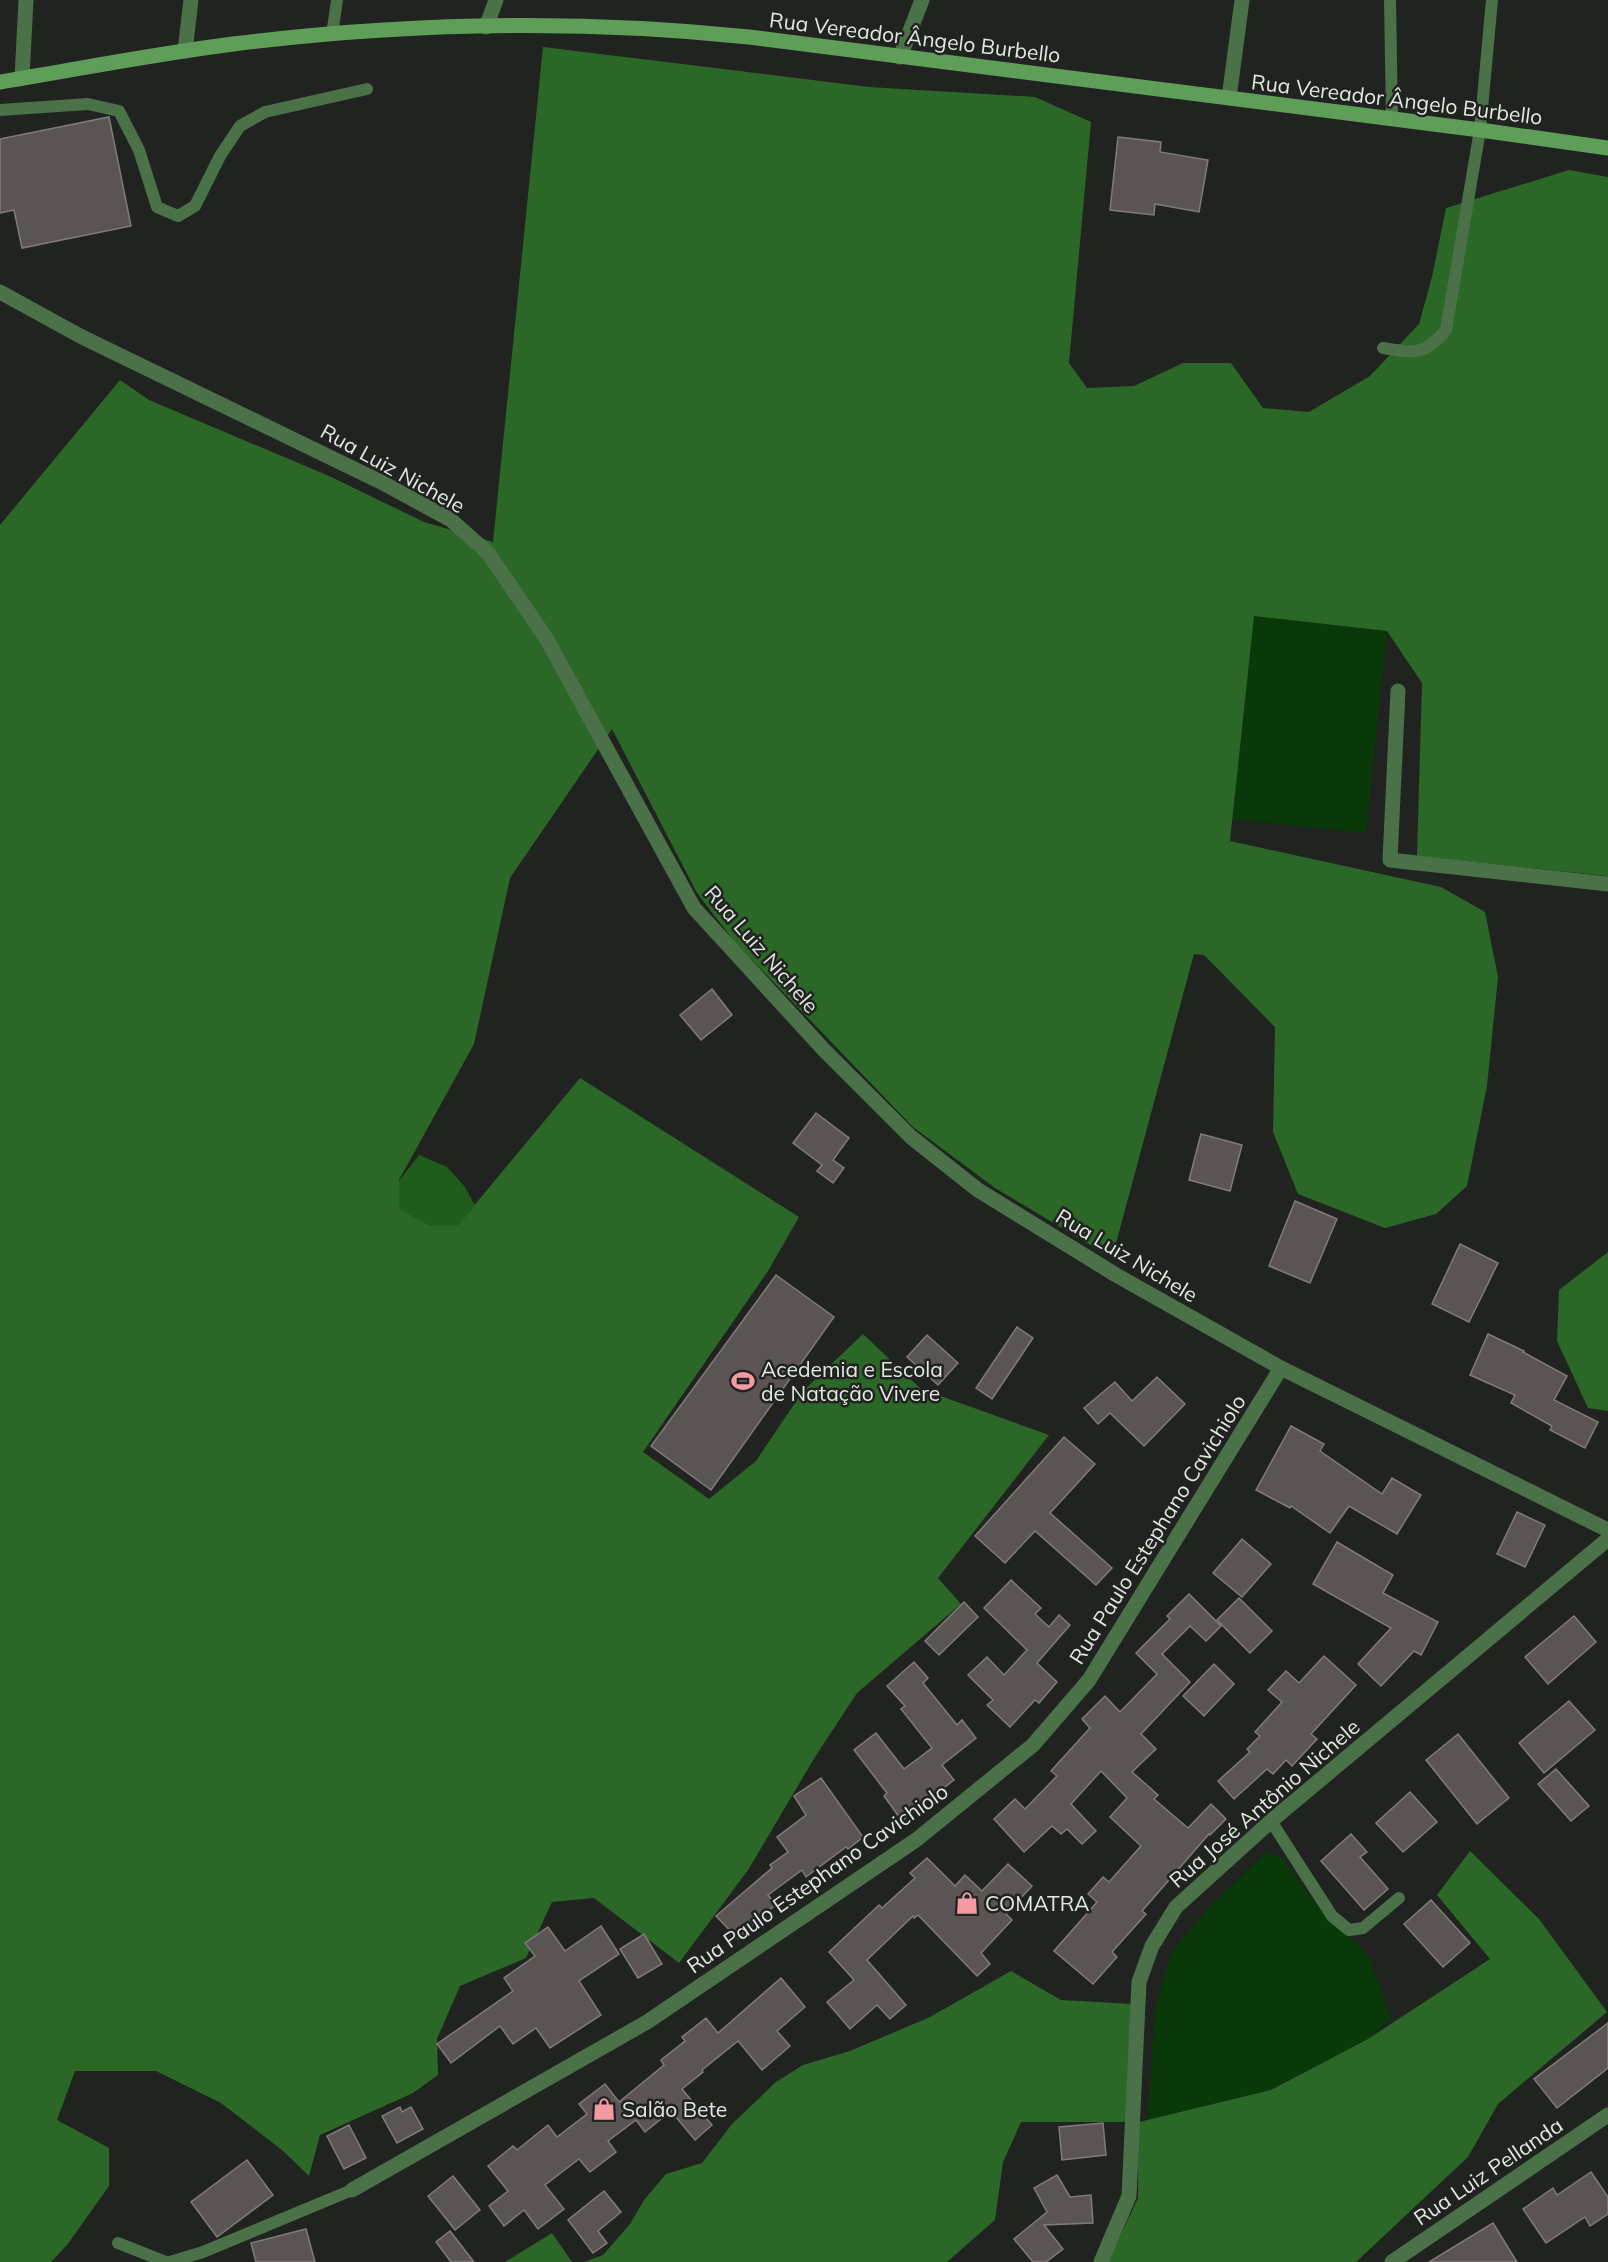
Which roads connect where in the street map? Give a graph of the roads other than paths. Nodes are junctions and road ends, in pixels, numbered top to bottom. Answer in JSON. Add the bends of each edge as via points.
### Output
{"nodes":[{"id":1,"x":26,"y":0,"type":"edge"},
{"id":2,"x":191,"y":0,"type":"edge"},
{"id":3,"x":337,"y":0,"type":"edge"},
{"id":4,"x":496,"y":0,"type":"edge"},
{"id":5,"x":922,"y":0,"type":"edge"},
{"id":6,"x":1242,"y":0,"type":"edge"},
{"id":7,"x":1390,"y":0,"type":"edge"},
{"id":8,"x":1491,"y":0,"type":"edge"},
{"id":9,"x":486,"y":27,"type":"junction"},
{"id":10,"x":332,"y":35,"type":"junction"},
{"id":11,"x":185,"y":51,"type":"junction"},
{"id":12,"x":900,"y":57,"type":"junction"},
{"id":13,"x":22,"y":78,"type":"junction"},
{"id":14,"x":0,"y":82,"type":"edge"},
{"id":15,"x":367,"y":89,"type":"dead end"},
{"id":16,"x":1229,"y":98,"type":"junction"},
{"id":17,"x":0,"y":110,"type":"edge"},
{"id":18,"x":1392,"y":119,"type":"junction"},
{"id":19,"x":1480,"y":130,"type":"junction"},
{"id":20,"x":1608,"y":148,"type":"edge"},
{"id":21,"x":0,"y":292,"type":"edge"},
{"id":22,"x":1383,"y":348,"type":"dead end"},
{"id":23,"x":1398,"y":691,"type":"dead end"},
{"id":24,"x":1608,"y":884,"type":"edge"},
{"id":25,"x":1281,"y":1368,"type":"junction"},
{"id":26,"x":1608,"y":1530,"type":"edge"},
{"id":27,"x":1608,"y":1539,"type":"edge"},
{"id":28,"x":1271,"y":1821,"type":"junction"},
{"id":29,"x":1399,"y":1898,"type":"dead end"},
{"id":30,"x":1608,"y":2115,"type":"edge"},
{"id":31,"x":352,"y":2190,"type":"joint"},
{"id":32,"x":118,"y":2243,"type":"dead end"},
{"id":33,"x":168,"y":2262,"type":"edge"},
{"id":34,"x":1101,"y":2262,"type":"edge"},
{"id":35,"x":1392,"y":2262,"type":"edge"}],
"edges":[{"from":1,"to":13,"type":"street"},
{"from":2,"to":11,"type":"street"},
{"from":3,"to":10,"type":"lane"},
{"from":4,"to":9,"type":"street"},
{"from":5,"to":12,"type":"street"},
{"from":6,"to":16,"type":"street"},
{"from":7,"to":18,"type":"lane"},
{"from":8,"to":19,"type":"lane"},
{"from":9,"to":10,"type":"main road","name":"Rua Vereador Ângelo Burbello"},
{"from":9,"to":12,"type":"main road","name":"Rua Vereador Ângelo Burbello","via":[[680,30]]},
{"from":10,"to":11,"type":"main road","name":"Rua Vereador Ângelo Burbello"},
{"from":11,"to":13,"type":"main road","name":"Rua Vereador Ângelo Burbello"},
{"from":12,"to":16,"type":"main road","name":"Rua Vereador Ângelo Burbello"},
{"from":13,"to":14,"type":"main road","name":"Rua Vereador Ângelo Burbello"},
{"from":15,"to":17,"type":"lane","via":[[265,112],[240,126],[195,206],[178,216],[157,207],[139,150],[119,111],[88,105]]},
{"from":16,"to":18,"type":"main road","name":"Rua Vereador Ângelo Burbello"},
{"from":18,"to":19,"type":"main road","name":"Rua Vereador Ângelo Burbello"},
{"from":19,"to":20,"type":"main road","name":"Rua Vereador Ângelo Burbello"},
{"from":19,"to":22,"type":"lane","via":[[1446,330],[1426,350],[1415,353]]},
{"from":21,"to":25,"type":"street","name":"Rua Luiz Nichele","via":[[82,337],[451,520],[488,553],[546,638],[694,908],[824,1050],[911,1137],[978,1190],[1116,1275]]},
{"from":23,"to":24,"type":"street","via":[[1390,860]]},
{"from":25,"to":26,"type":"street","name":"Rua Luiz Nichele"},
{"from":25,"to":31,"type":"street","name":"Rua Paulo Estephano Cavichiolo","via":[[1089,1680],[1034,1745],[916,1840],[647,2022]]},
{"from":27,"to":28,"type":"street","name":"Rua José Antônio Nichele"},
{"from":28,"to":29,"type":"lane","via":[[1332,1916],[1349,1930],[1363,1928]]},
{"from":28,"to":34,"type":"street","name":"Rua José Antônio Nichele","via":[[1176,1907],[1152,1946],[1139,1982],[1130,2196]]},
{"from":30,"to":35,"type":"street","name":"Rua Luiz Pellanda"},
{"from":31,"to":33,"type":"lane","via":[[203,2252]]},
{"from":32,"to":33,"type":"lane"}]}
